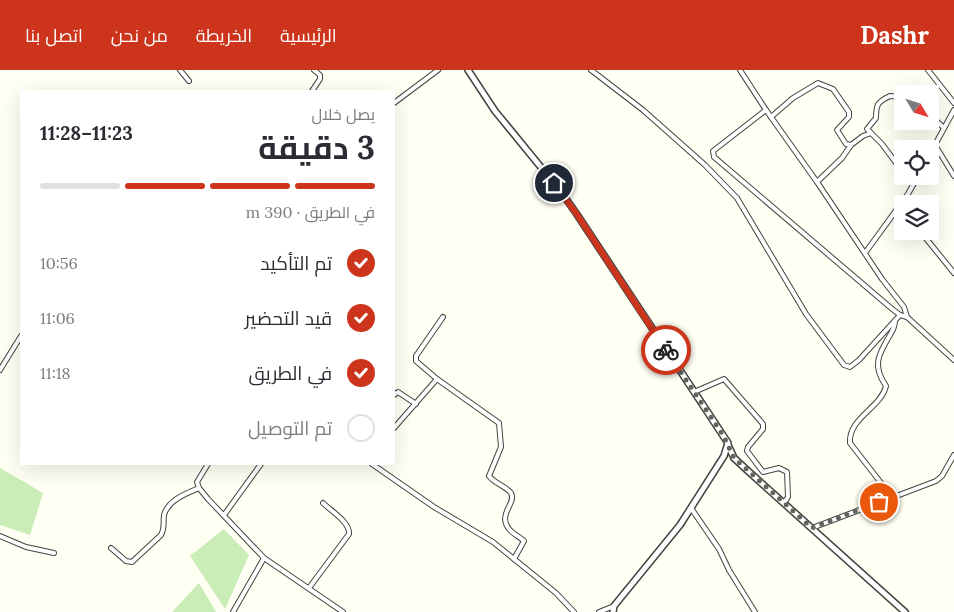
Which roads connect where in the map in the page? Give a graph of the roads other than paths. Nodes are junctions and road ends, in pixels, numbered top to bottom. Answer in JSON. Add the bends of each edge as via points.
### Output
{"nodes":[{"id":1,"x":180,"y":70,"type":"edge"},
{"id":2,"x":314,"y":70,"type":"edge"},
{"id":3,"x":438,"y":70,"type":"edge"},
{"id":4,"x":468,"y":70,"type":"edge"},
{"id":5,"x":591,"y":70,"type":"edge"},
{"id":6,"x":740,"y":70,"type":"edge"},
{"id":7,"x":928,"y":70,"type":"edge"},
{"id":8,"x":189,"y":81,"type":"dead end"},
{"id":9,"x":313,"y":90,"type":"edge"},
{"id":10,"x":894,"y":96,"type":"edge"},
{"id":11,"x":395,"y":102,"type":"edge"},
{"id":12,"x":954,"y":103,"type":"edge"},
{"id":13,"x":766,"y":110,"type":"junction"},
{"id":14,"x":954,"y":110,"type":"edge"},
{"id":15,"x":771,"y":117,"type":"junction"},
{"id":16,"x":939,"y":123,"type":"edge"},
{"id":17,"x":944,"y":128,"type":"junction"},
{"id":18,"x":871,"y":133,"type":"junction"},
{"id":19,"x":938,"y":140,"type":"edge"},
{"id":20,"x":851,"y":145,"type":"junction"},
{"id":21,"x":939,"y":152,"type":"edge"},
{"id":22,"x":894,"y":160,"type":"edge"},
{"id":23,"x":954,"y":176,"type":"edge"},
{"id":24,"x":817,"y":182,"type":"junction"},
{"id":25,"x":913,"y":185,"type":"edge"},
{"id":26,"x":908,"y":195,"type":"edge"},
{"id":27,"x":894,"y":217,"type":"edge"},
{"id":28,"x":927,"y":240,"type":"edge"},
{"id":29,"x":865,"y":253,"type":"junction"},
{"id":30,"x":954,"y":273,"type":"edge"},
{"id":31,"x":900,"y":315,"type":"junction"},
{"id":32,"x":443,"y":317,"type":"dead end"},
{"id":33,"x":908,"y":317,"type":"junction"},
{"id":34,"x":895,"y":321,"type":"junction"},
{"id":35,"x":20,"y":338,"type":"edge"},
{"id":36,"x":954,"y":360,"type":"edge"},
{"id":37,"x":0,"y":370,"type":"edge"},
{"id":38,"x":437,"y":379,"type":"junction"},
{"id":39,"x":694,"y":392,"type":"junction"},
{"id":40,"x":395,"y":394,"type":"edge"},
{"id":41,"x":416,"y":404,"type":"junction"},
{"id":42,"x":395,"y":427,"type":"edge"},
{"id":43,"x":728,"y":445,"type":"junction"},
{"id":44,"x":954,"y":456,"type":"edge"},
{"id":45,"x":734,"y":458,"type":"junction"},
{"id":46,"x":722,"y":460,"type":"junction"},
{"id":47,"x":207,"y":465,"type":"edge"},
{"id":48,"x":261,"y":465,"type":"edge"},
{"id":49,"x":373,"y":465,"type":"edge"},
{"id":50,"x":200,"y":488,"type":"junction"},
{"id":51,"x":892,"y":497,"type":"junction"},
{"id":52,"x":322,"y":503,"type":"dead end"},
{"id":53,"x":784,"y":504,"type":"junction"},
{"id":54,"x":691,"y":508,"type":"junction"},
{"id":55,"x":224,"y":515,"type":"junction"},
{"id":56,"x":812,"y":528,"type":"junction"},
{"id":57,"x":0,"y":536,"type":"edge"},
{"id":58,"x":111,"y":548,"type":"dead end"},
{"id":59,"x":54,"y":553,"type":"dead end"},
{"id":60,"x":264,"y":558,"type":"junction"},
{"id":61,"x":514,"y":559,"type":"junction"},
{"id":62,"x":309,"y":588,"type":"junction"},
{"id":63,"x":614,"y":609,"type":"edge"},
{"id":64,"x":233,"y":612,"type":"edge"},
{"id":65,"x":343,"y":612,"type":"edge"},
{"id":66,"x":574,"y":612,"type":"edge"},
{"id":67,"x":600,"y":612,"type":"edge"},
{"id":68,"x":755,"y":612,"type":"edge"},
{"id":69,"x":905,"y":612,"type":"edge"}],
"edges":[{"from":1,"to":8,"type":"street"},
{"from":2,"to":9,"type":"street","via":[[320,78]]},
{"from":3,"to":11,"type":"street"},
{"from":4,"to":39,"type":"street","via":[[496,111],[562,193]]},
{"from":5,"to":34,"type":"street","via":[[643,110],[737,198],[806,314],[844,365],[850,367],[859,360]]},
{"from":6,"to":13,"type":"street"},
{"from":7,"to":12,"type":"street"},
{"from":10,"to":18,"type":"street","via":[[878,104],[876,118],[867,129]]},
{"from":13,"to":15,"type":"street"},
{"from":13,"to":31,"type":"street","via":[[714,151],[714,157]]},
{"from":14,"to":17,"type":"street"},
{"from":15,"to":20,"type":"street","via":[[815,84],[831,87],[850,112],[850,117],[837,130],[846,144]]},
{"from":15,"to":24,"type":"street"},
{"from":16,"to":17,"type":"street"},
{"from":17,"to":19,"type":"street"},
{"from":18,"to":20,"type":"street"},
{"from":18,"to":22,"type":"street"},
{"from":20,"to":24,"type":"street"},
{"from":21,"to":23,"type":"street"},
{"from":24,"to":29,"type":"street"},
{"from":25,"to":26,"type":"street"},
{"from":27,"to":29,"type":"street"},
{"from":28,"to":30,"type":"street"},
{"from":29,"to":33,"type":"street"},
{"from":31,"to":33,"type":"street"},
{"from":31,"to":34,"type":"street"},
{"from":32,"to":38,"type":"street","via":[[415,359]]},
{"from":33,"to":36,"type":"street"},
{"from":34,"to":51,"type":"street","via":[[895,327],[879,353],[878,372],[885,390],[849,436],[850,443]]},
{"from":35,"to":37,"type":"street"},
{"from":38,"to":41,"type":"street"},
{"from":38,"to":61,"type":"street","via":[[499,423],[501,447],[490,476],[512,494],[505,515],[506,524],[524,541]]},
{"from":39,"to":43,"type":"street"},
{"from":39,"to":53,"type":"street","via":[[724,379],[762,423],[763,428],[747,451],[763,472],[779,468],[787,472],[788,497]]},
{"from":40,"to":41,"type":"street","via":[[398,392]]},
{"from":41,"to":42,"type":"street"},
{"from":43,"to":45,"type":"street"},
{"from":43,"to":46,"type":"street"},
{"from":44,"to":51,"type":"street","via":[[940,479]]},
{"from":45,"to":46,"type":"street"},
{"from":45,"to":53,"type":"street"},
{"from":46,"to":54,"type":"street"},
{"from":47,"to":50,"type":"street","via":[[198,480]]},
{"from":48,"to":55,"type":"street"},
{"from":49,"to":61,"type":"street","via":[[434,507],[482,534]]},
{"from":50,"to":55,"type":"street"},
{"from":50,"to":58,"type":"street","via":[[180,496],[169,505],[161,535],[132,562]]},
{"from":51,"to":56,"type":"street"},
{"from":52,"to":62,"type":"street","via":[[345,523],[349,534]]},
{"from":53,"to":56,"type":"street"},
{"from":54,"to":63,"type":"street"},
{"from":54,"to":68,"type":"street"},
{"from":55,"to":60,"type":"street"},
{"from":56,"to":69,"type":"street"},
{"from":57,"to":59,"type":"street"},
{"from":60,"to":62,"type":"street"},
{"from":60,"to":64,"type":"street"},
{"from":61,"to":66,"type":"street"},
{"from":62,"to":65,"type":"street"},
{"from":63,"to":67,"type":"street"}]}
